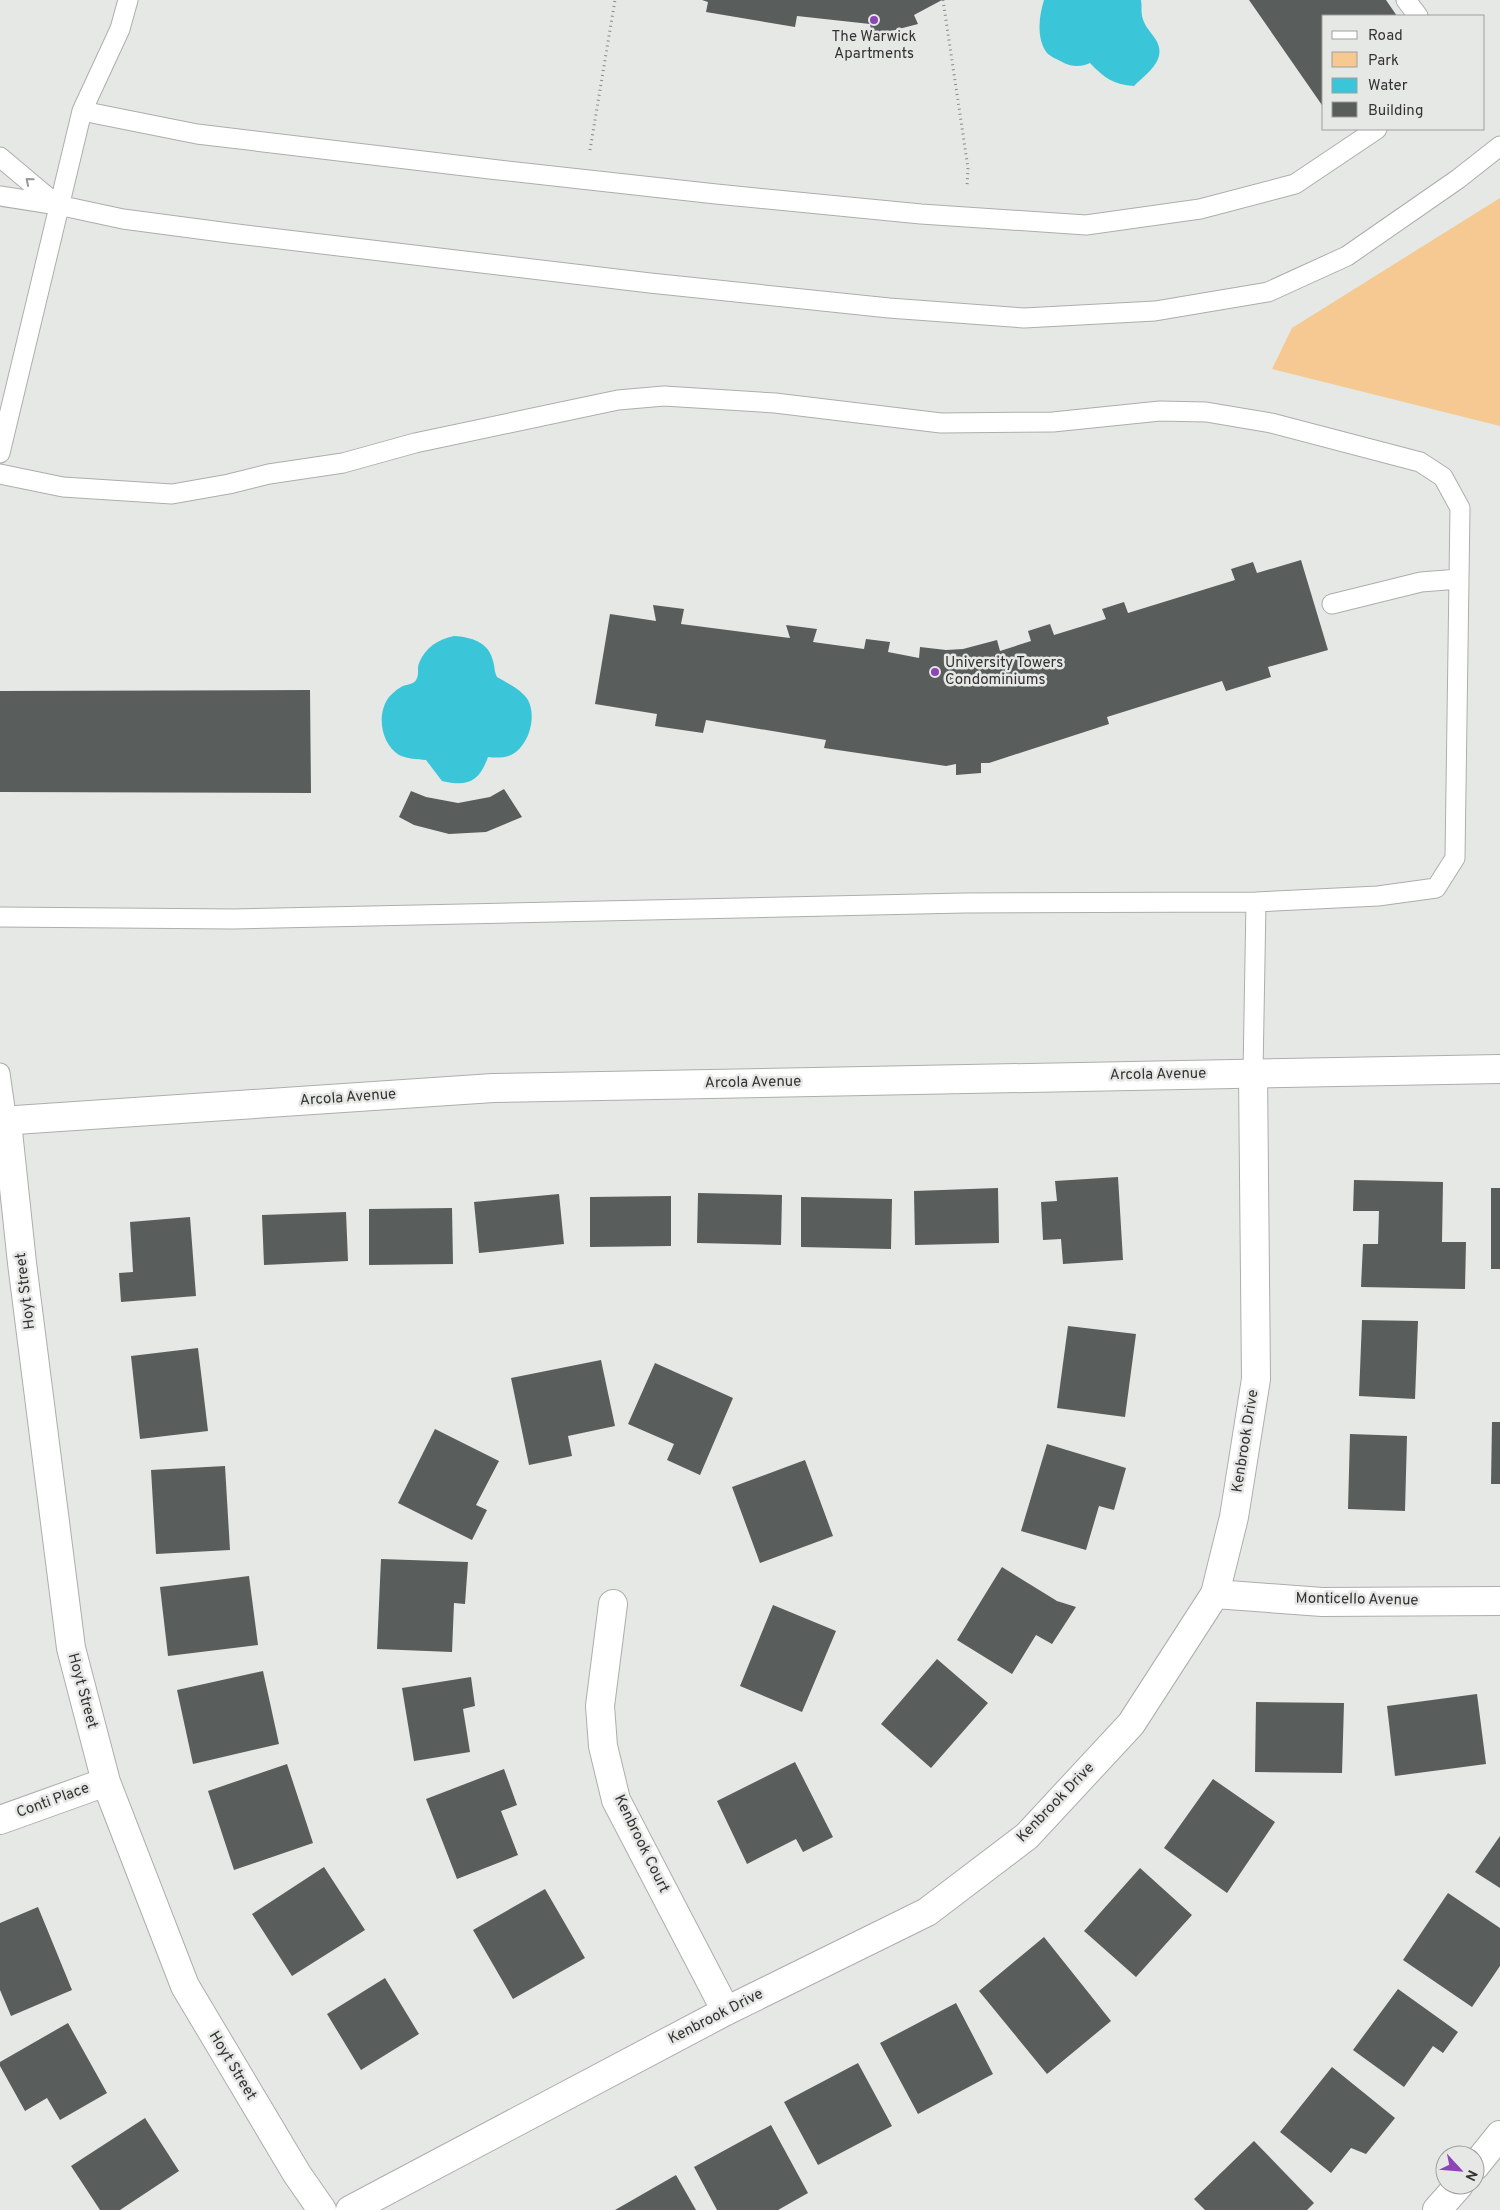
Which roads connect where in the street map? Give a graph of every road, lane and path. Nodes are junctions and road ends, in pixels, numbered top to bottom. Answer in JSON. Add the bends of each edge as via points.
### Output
{"nodes":[{"id":1,"x":128,"y":0,"type":"edge"},
{"id":2,"x":615,"y":0,"type":"edge"},
{"id":3,"x":943,"y":0,"type":"edge"},
{"id":4,"x":1406,"y":0,"type":"edge"},
{"id":5,"x":1417,"y":15,"type":"edge"},
{"id":6,"x":82,"y":111,"type":"junction"},
{"id":7,"x":594,"y":129,"type":"dead end"},
{"id":8,"x":1376,"y":130,"type":"edge"},
{"id":9,"x":1500,"y":146,"type":"edge"},
{"id":10,"x":0,"y":157,"type":"edge"},
{"id":11,"x":968,"y":168,"type":"dead end"},
{"id":12,"x":0,"y":196,"type":"edge"},
{"id":13,"x":58,"y":206,"type":"junction"},
{"id":14,"x":0,"y":453,"type":"edge"},
{"id":15,"x":0,"y":474,"type":"edge"},
{"id":16,"x":1459,"y":579,"type":"junction"},
{"id":17,"x":1332,"y":604,"type":"dead end"},
{"id":18,"x":1256,"y":902,"type":"junction"},
{"id":19,"x":0,"y":918,"type":"edge"},
{"id":20,"x":1500,"y":1069,"type":"edge"},
{"id":21,"x":0,"y":1073,"type":"edge"},
{"id":22,"x":1253,"y":1073,"type":"junction"},
{"id":23,"x":2,"y":1124,"type":"edge"},
{"id":24,"x":1215,"y":1594,"type":"junction"},
{"id":25,"x":1500,"y":1601,"type":"edge"},
{"id":26,"x":613,"y":1604,"type":"dead end"},
{"id":27,"x":106,"y":1782,"type":"junction"},
{"id":28,"x":0,"y":1820,"type":"edge"},
{"id":29,"x":726,"y":2011,"type":"junction"},
{"id":30,"x":1500,"y":2135,"type":"edge"},
{"id":31,"x":1485,"y":2154,"type":"edge"},
{"id":32,"x":1450,"y":2195,"type":"edge"},
{"id":33,"x":322,"y":2210,"type":"edge"},
{"id":34,"x":350,"y":2210,"type":"edge"},
{"id":35,"x":1437,"y":2210,"type":"edge"}],
"edges":[{"from":1,"to":6,"type":"lane","via":[[120,29]]},
{"from":2,"to":7,"type":"path"},
{"from":3,"to":11,"type":"path"},
{"from":4,"to":5,"type":"lane"},
{"from":6,"to":8,"type":"lane","via":[[197,134],[499,170],[921,214],[1086,225],[1200,209],[1295,184]]},
{"from":6,"to":13,"type":"lane"},
{"from":9,"to":13,"type":"lane","via":[[1347,256],[1268,292],[1155,311],[1024,318],[889,308],[650,283],[123,219]]},
{"from":13,"to":10,"type":"lane","one_way":true},
{"from":12,"to":13,"type":"lane"},
{"from":13,"to":14,"type":"lane"},
{"from":15,"to":16,"type":"lane","via":[[63,486],[172,494],[269,474],[344,464],[415,443],[618,400],[664,396],[766,403],[941,423],[1052,422],[1160,411],[1206,412],[1271,422],[1420,462],[1442,477],[1460,508]]},
{"from":16,"to":17,"type":"lane","via":[[1421,582]]},
{"from":16,"to":18,"type":"lane","via":[[1454,858],[1436,888],[1378,896]]},
{"from":18,"to":19,"type":"lane","via":[[964,903],[224,919]]},
{"from":18,"to":22,"type":"lane"},
{"from":20,"to":22,"type":"street","name":"Arcola Avenue"},
{"from":21,"to":23,"type":"lane"},
{"from":22,"to":23,"type":"street","name":"Arcola Avenue","via":[[494,1088]]},
{"from":22,"to":24,"type":"street","name":"Kenbrook Drive","via":[[1256,1380],[1234,1516]]},
{"from":23,"to":27,"type":"street","name":"Hoyt Street","via":[[71,1648]]},
{"from":24,"to":25,"type":"street","name":"Monticello Avenue","via":[[1322,1602]]},
{"from":24,"to":29,"type":"street","name":"Kenbrook Drive","via":[[1131,1724],[1027,1836],[927,1912]]},
{"from":26,"to":29,"type":"street","name":"Kenbrook Court","via":[[600,1706],[603,1746],[616,1800]]},
{"from":27,"to":28,"type":"street","name":"Conti Place"},
{"from":27,"to":33,"type":"street","name":"Hoyt Street","via":[[185,1986],[297,2174]]},
{"from":29,"to":34,"type":"street","name":"Kenbrook Drive"},
{"from":30,"to":31,"type":"street"},
{"from":32,"to":35,"type":"street"}]}
